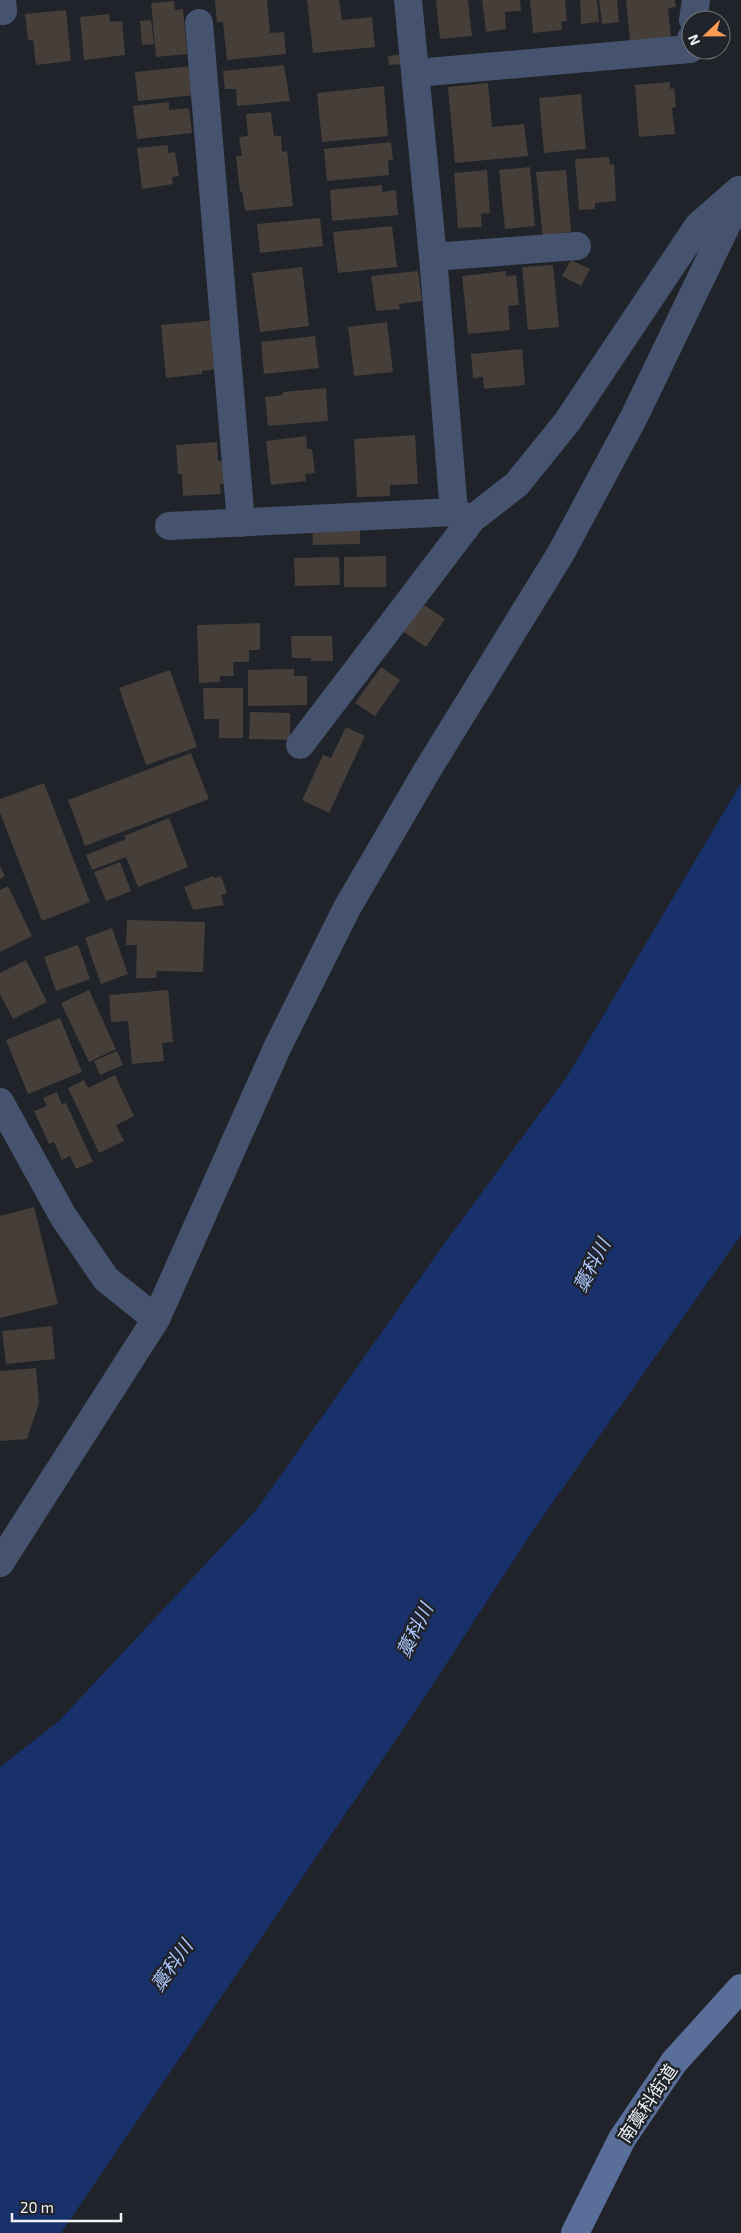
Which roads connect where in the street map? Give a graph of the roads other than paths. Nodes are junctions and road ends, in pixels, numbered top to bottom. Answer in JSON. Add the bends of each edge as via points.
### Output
{"nodes":[{"id":1,"x":408,"y":0,"type":"edge"},
{"id":2,"x":199,"y":23,"type":"dead end"},
{"id":3,"x":681,"y":50,"type":"edge"},
{"id":4,"x":416,"y":73,"type":"junction"},
{"id":5,"x":741,"y":188,"type":"edge"},
{"id":6,"x":741,"y":195,"type":"edge"},
{"id":7,"x":577,"y":246,"type":"dead end"},
{"id":8,"x":433,"y":257,"type":"junction"},
{"id":9,"x":463,"y":516,"type":"junction"},
{"id":10,"x":241,"y":523,"type":"junction"},
{"id":11,"x":169,"y":526,"type":"dead end"},
{"id":12,"x":300,"y":745,"type":"dead end"},
{"id":13,"x":0,"y":1102,"type":"edge"},
{"id":14,"x":156,"y":1320,"type":"junction"},
{"id":15,"x":0,"y":1563,"type":"edge"},
{"id":16,"x":741,"y":1988,"type":"edge"},
{"id":17,"x":576,"y":2233,"type":"edge"}],
"edges":[{"from":1,"to":4,"type":"street"},
{"from":2,"to":10,"type":"street"},
{"from":3,"to":4,"type":"street"},
{"from":4,"to":8,"type":"street"},
{"from":5,"to":9,"type":"street","via":[[698,226],[556,436],[517,484]]},
{"from":6,"to":14,"type":"street","via":[[634,417],[561,553],[428,768],[347,908],[276,1048]]},
{"from":7,"to":8,"type":"street"},
{"from":8,"to":9,"type":"street"},
{"from":9,"to":10,"type":"street"},
{"from":9,"to":12,"type":"street"},
{"from":10,"to":11,"type":"street"},
{"from":13,"to":14,"type":"street","via":[[62,1216],[106,1279]]},
{"from":14,"to":15,"type":"street"},
{"from":16,"to":17,"type":"main road","name":"南藁科街道","via":[[674,2062],[622,2139]]}]}
